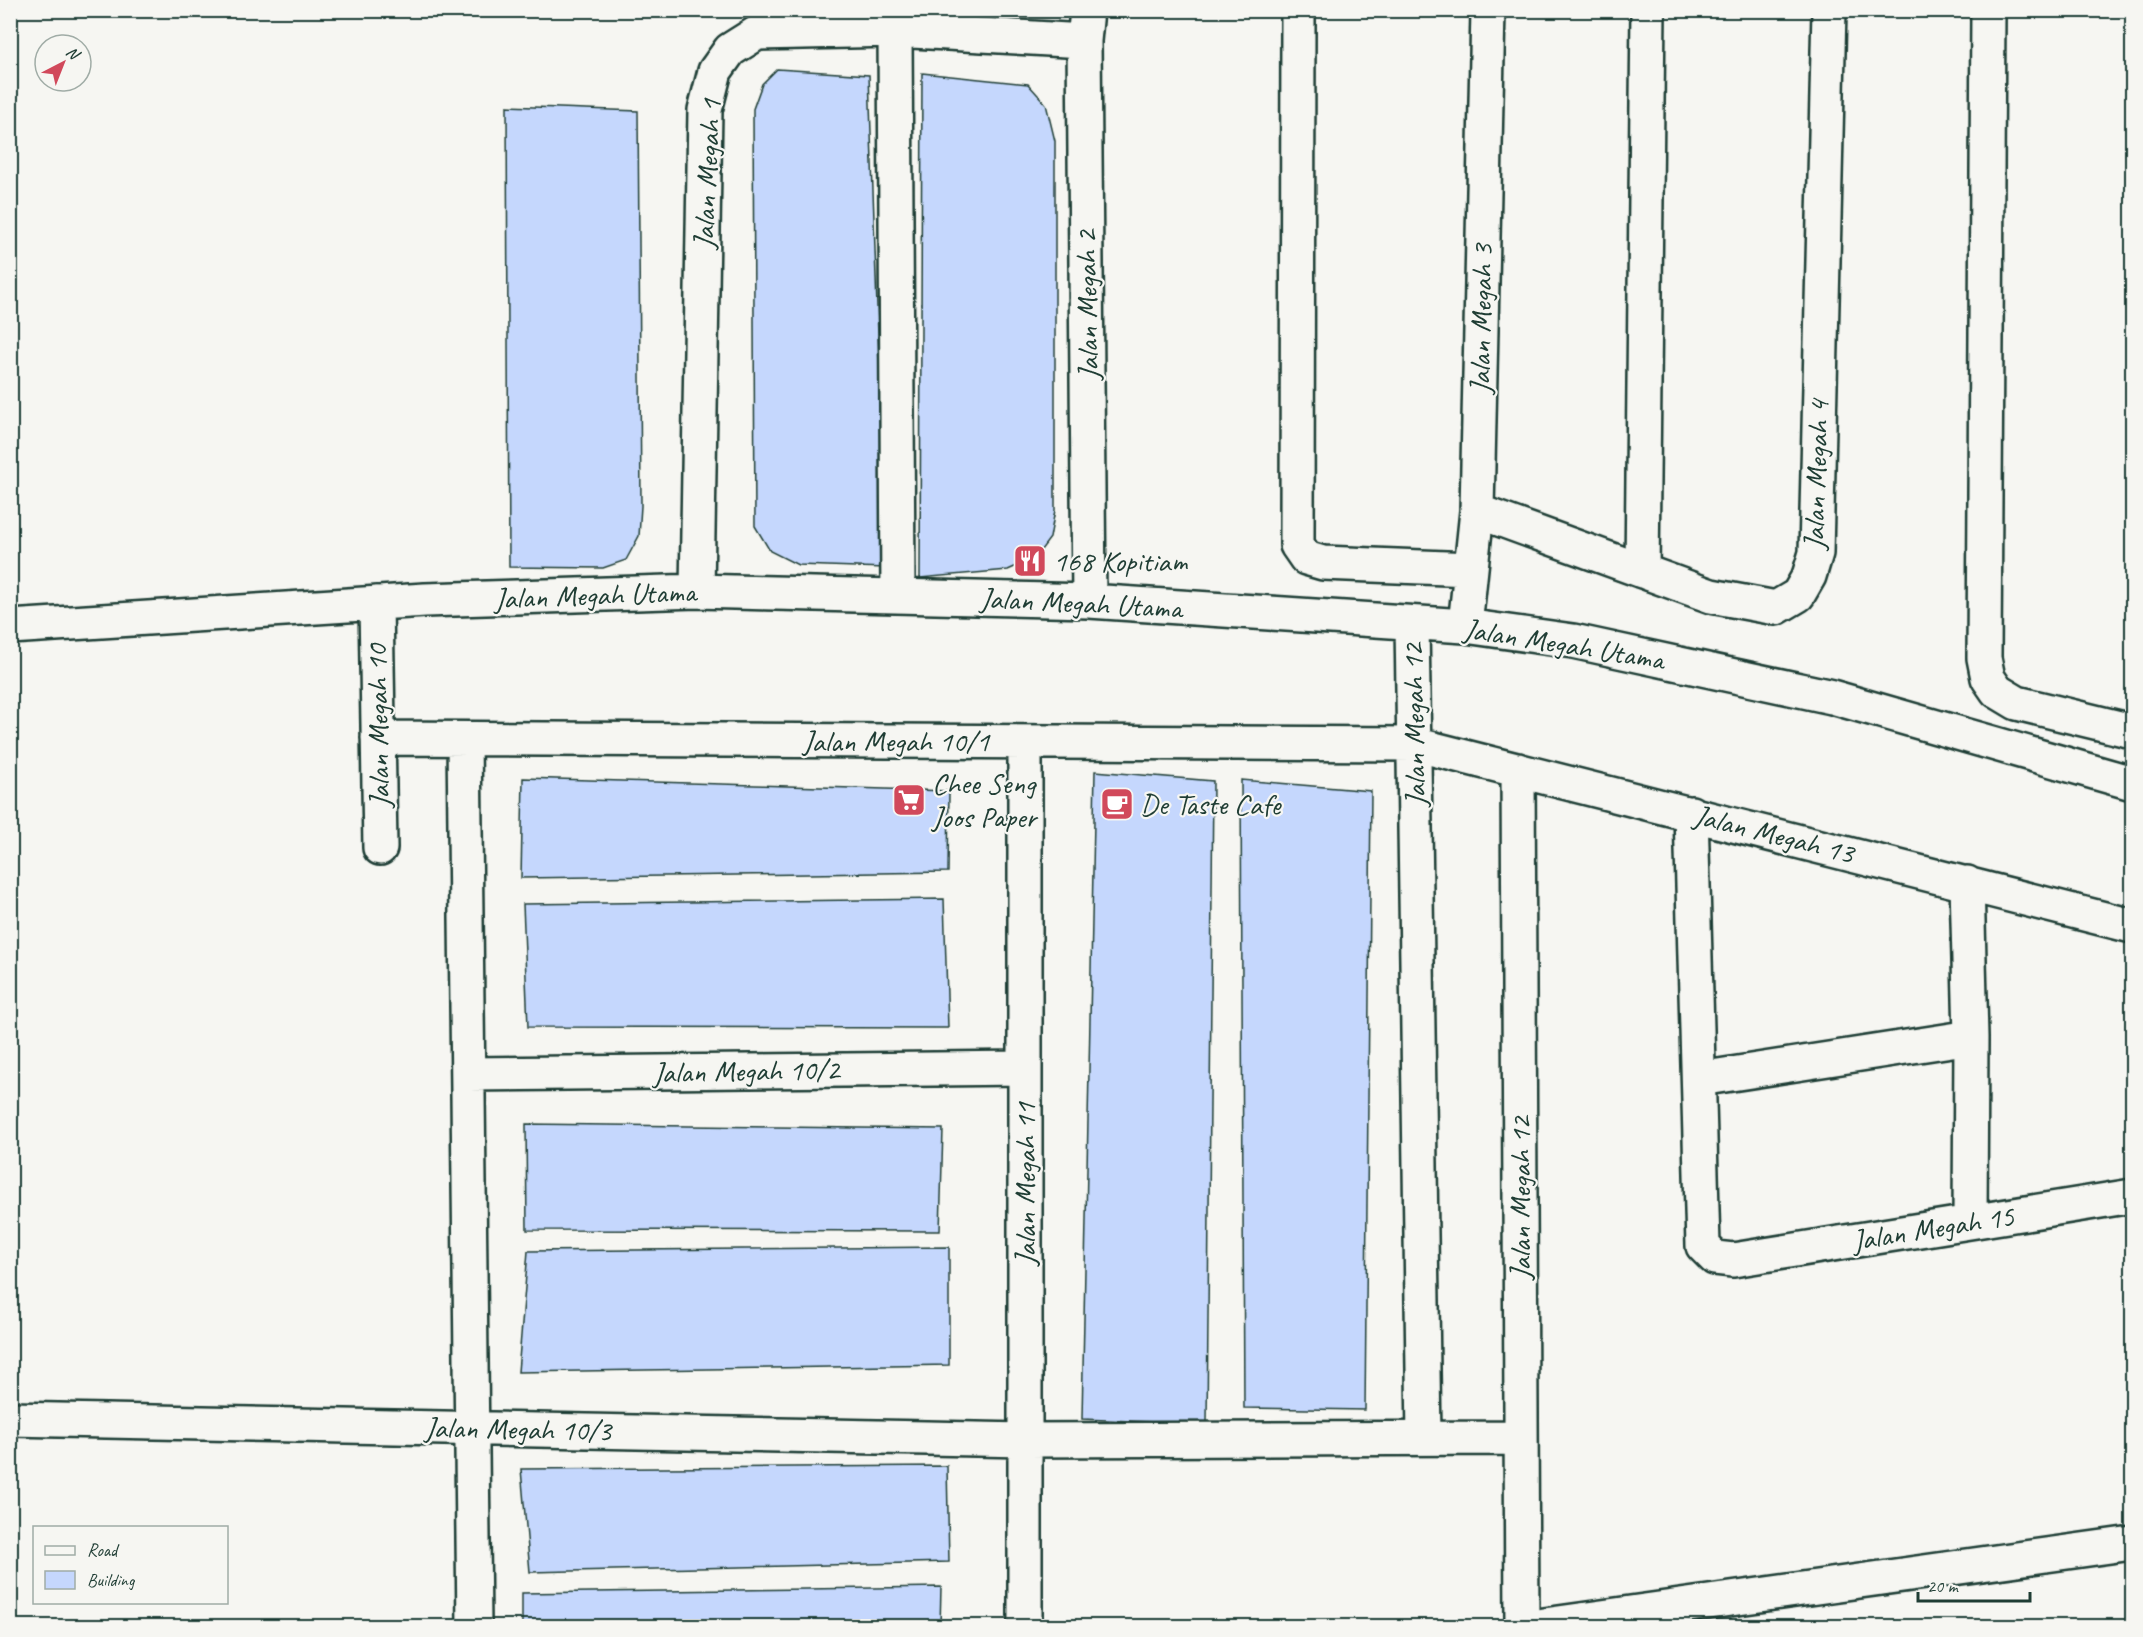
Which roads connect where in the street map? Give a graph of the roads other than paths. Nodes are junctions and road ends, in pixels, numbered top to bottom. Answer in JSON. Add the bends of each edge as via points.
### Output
{"nodes":[{"id":1,"x":1298,"y":10,"type":"edge"},
{"id":2,"x":1488,"y":10,"type":"edge"},
{"id":3,"x":1648,"y":10,"type":"edge"},
{"id":4,"x":1829,"y":10,"type":"edge"},
{"id":5,"x":1988,"y":10,"type":"edge"},
{"id":6,"x":1085,"y":26,"type":"edge"},
{"id":7,"x":895,"y":30,"type":"junction"},
{"id":8,"x":1477,"y":511,"type":"junction"},
{"id":9,"x":1471,"y":569,"type":"junction"},
{"id":10,"x":1642,"y":571,"type":"junction"},
{"id":11,"x":697,"y":591,"type":"junction"},
{"id":12,"x":898,"y":596,"type":"junction"},
{"id":13,"x":1089,"y":600,"type":"junction"},
{"id":14,"x":376,"y":603,"type":"junction"},
{"id":15,"x":1412,"y":623,"type":"junction"},
{"id":16,"x":1465,"y":626,"type":"junction"},
{"id":17,"x":10,"y":627,"type":"edge"},
{"id":18,"x":2133,"y":731,"type":"edge"},
{"id":19,"x":378,"y":738,"type":"junction"},
{"id":20,"x":464,"y":739,"type":"junction"},
{"id":21,"x":1025,"y":742,"type":"junction"},
{"id":22,"x":1414,"y":744,"type":"junction"},
{"id":23,"x":1518,"y":770,"type":"junction"},
{"id":24,"x":2133,"y":783,"type":"edge"},
{"id":25,"x":1691,"y":813,"type":"junction"},
{"id":26,"x":380,"y":848,"type":"dead end"},
{"id":27,"x":1967,"y":883,"type":"junction"},
{"id":28,"x":2133,"y":926,"type":"edge"},
{"id":29,"x":1971,"y":1037,"type":"junction"},
{"id":30,"x":1025,"y":1068,"type":"junction"},
{"id":31,"x":468,"y":1074,"type":"junction"},
{"id":32,"x":1699,"y":1079,"type":"junction"},
{"id":33,"x":2133,"y":1196,"type":"edge"},
{"id":34,"x":1970,"y":1221,"type":"junction"},
{"id":35,"x":10,"y":1419,"type":"edge"},
{"id":36,"x":472,"y":1428,"type":"junction"},
{"id":37,"x":1424,"y":1438,"type":"junction"},
{"id":38,"x":1521,"y":1438,"type":"junction"},
{"id":39,"x":1025,"y":1440,"type":"junction"},
{"id":40,"x":2133,"y":1543,"type":"edge"},
{"id":41,"x":474,"y":1626,"type":"edge"},
{"id":42,"x":1025,"y":1626,"type":"edge"},
{"id":43,"x":1522,"y":1626,"type":"edge"},
{"id":44,"x":1537,"y":1626,"type":"edge"}],
"edges":[{"from":1,"to":9,"type":"street","via":[[1297,545],[1306,558],[1323,563]]},
{"from":2,"to":8,"type":"street","name":"Jalan Megah 3"},
{"from":3,"to":10,"type":"street"},
{"from":4,"to":10,"type":"street","name":"Jalan Megah 4","via":[[1816,553],[1809,576],[1798,595],[1776,608],[1711,596]]},
{"from":5,"to":18,"type":"street","via":[[1984,646],[1988,678],[1997,691],[2017,703]]},
{"from":6,"to":7,"type":"street","name":"Jalan Megah 1"},
{"from":6,"to":13,"type":"street","name":"Jalan Megah 2"},
{"from":7,"to":11,"type":"street","name":"Jalan Megah 1","via":[[757,33],[730,50],[715,71],[705,110]]},
{"from":7,"to":12,"type":"street"},
{"from":8,"to":9,"type":"street","name":"Jalan Megah 3"},
{"from":8,"to":10,"type":"street","name":"Jalan Megah 4"},
{"from":9,"to":16,"type":"street","name":"Jalan Megah 3"},
{"from":11,"to":12,"type":"street","name":"Jalan Megah Utama"},
{"from":11,"to":14,"type":"street","name":"Jalan Megah Utama"},
{"from":12,"to":13,"type":"street","name":"Jalan Megah Utama"},
{"from":13,"to":15,"type":"street","name":"Jalan Megah Utama"},
{"from":14,"to":17,"type":"street","name":"Jalan Megah Utama"},
{"from":14,"to":19,"type":"street","name":"Jalan Megah 10"},
{"from":15,"to":16,"type":"street","name":"Jalan Megah Utama"},
{"from":15,"to":22,"type":"street","name":"Jalan Megah 12"},
{"from":16,"to":24,"type":"street","name":"Jalan Megah Utama","via":[[1573,641],[1832,697]]},
{"from":19,"to":20,"type":"street","name":"Jalan Megah 10/1"},
{"from":19,"to":26,"type":"street","name":"Jalan Megah 10"},
{"from":20,"to":21,"type":"street","name":"Jalan Megah 10/1"},
{"from":20,"to":31,"type":"street"},
{"from":21,"to":22,"type":"street","name":"Jalan Megah 10/1"},
{"from":21,"to":30,"type":"street","name":"Jalan Megah 11"},
{"from":22,"to":23,"type":"street","name":"Jalan Megah 13"},
{"from":22,"to":37,"type":"street","name":"Jalan Megah 12"},
{"from":23,"to":25,"type":"street","name":"Jalan Megah 13"},
{"from":23,"to":38,"type":"street","name":"Jalan Megah 12"},
{"from":25,"to":27,"type":"street","name":"Jalan Megah 13"},
{"from":25,"to":32,"type":"street"},
{"from":27,"to":28,"type":"street","name":"Jalan Megah 13"},
{"from":27,"to":29,"type":"street"},
{"from":29,"to":32,"type":"street"},
{"from":29,"to":34,"type":"street"},
{"from":30,"to":31,"type":"street","name":"Jalan Megah 10/2"},
{"from":30,"to":39,"type":"street","name":"Jalan Megah 11"},
{"from":31,"to":36,"type":"street"},
{"from":32,"to":34,"type":"street","name":"Jalan Megah 15","via":[[1703,1246],[1715,1258],[1733,1260]]},
{"from":33,"to":34,"type":"street","name":"Jalan Megah 15"},
{"from":35,"to":36,"type":"street","name":"Jalan Megah 10/3"},
{"from":36,"to":39,"type":"street","name":"Jalan Megah 10/3"},
{"from":36,"to":41,"type":"street"},
{"from":37,"to":38,"type":"street","name":"Jalan Megah 10/3"},
{"from":37,"to":39,"type":"street","name":"Jalan Megah 10/3"},
{"from":38,"to":43,"type":"street","name":"Jalan Megah 12"},
{"from":39,"to":42,"type":"street","name":"Jalan Megah 11"},
{"from":40,"to":44,"type":"street"}]}
